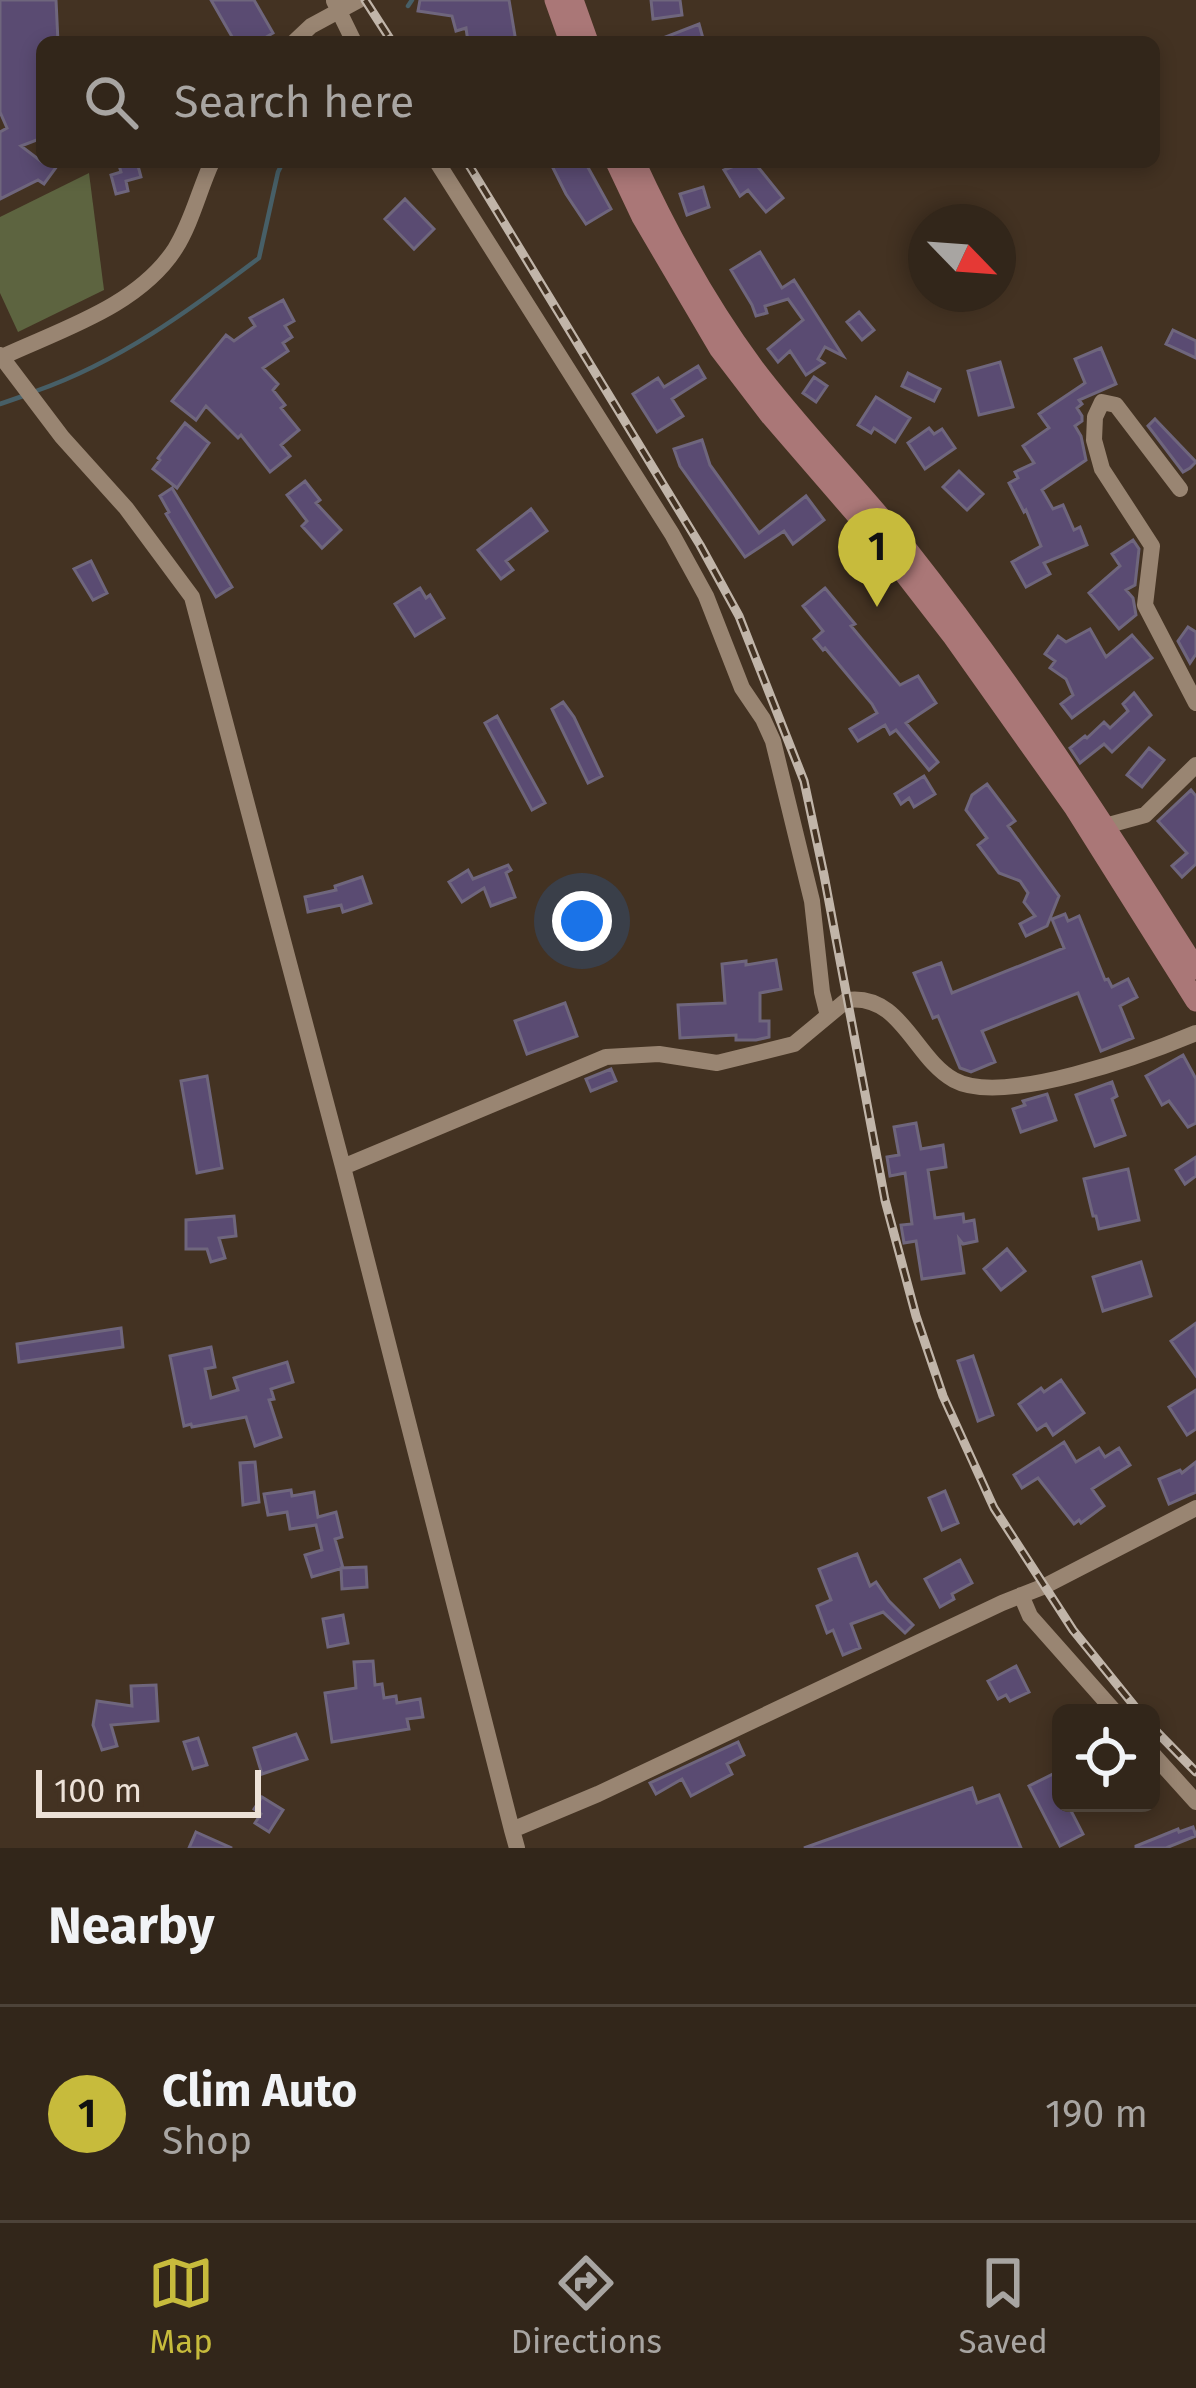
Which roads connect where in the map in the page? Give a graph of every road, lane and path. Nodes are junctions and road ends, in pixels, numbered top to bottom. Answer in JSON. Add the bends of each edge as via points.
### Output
{"nodes":[{"id":1,"x":359,"y":0,"type":"edge"},
{"id":2,"x":555,"y":0,"type":"edge"},
{"id":3,"x":573,"y":0,"type":"edge"},
{"id":4,"x":336,"y":5,"type":"edge"},
{"id":5,"x":300,"y":36,"type":"edge"},
{"id":6,"x":351,"y":36,"type":"edge"},
{"id":7,"x":568,"y":36,"type":"edge"},
{"id":8,"x":586,"y":36,"type":"edge"},
{"id":9,"x":210,"y":168,"type":"edge"},
{"id":10,"x":441,"y":168,"type":"edge"},
{"id":11,"x":619,"y":168,"type":"edge"},
{"id":12,"x":638,"y":168,"type":"edge"},
{"id":13,"x":1,"y":356,"type":"edge"},
{"id":14,"x":1180,"y":489,"type":"dead end"},
{"id":15,"x":1196,"y":703,"type":"edge"},
{"id":16,"x":1196,"y":765,"type":"edge"},
{"id":17,"x":1106,"y":826,"type":"junction"},
{"id":18,"x":1196,"y":969,"type":"edge"},
{"id":19,"x":1196,"y":1001,"type":"edge"},
{"id":20,"x":828,"y":1016,"type":"junction"},
{"id":21,"x":1196,"y":1033,"type":"edge"},
{"id":22,"x":343,"y":1167,"type":"junction"},
{"id":23,"x":1196,"y":1508,"type":"edge"},
{"id":24,"x":1021,"y":1595,"type":"junction"},
{"id":25,"x":1108,"y":1704,"type":"edge"},
{"id":26,"x":1160,"y":1762,"type":"edge"},
{"id":27,"x":1196,"y":1802,"type":"edge"},
{"id":28,"x":515,"y":1839,"type":"edge"}],
"edges":[{"from":1,"to":4,"type":"street"},
{"from":2,"to":7,"type":"main road"},
{"from":3,"to":8,"type":"main road"},
{"from":4,"to":5,"type":"street"},
{"from":4,"to":6,"type":"street"},
{"from":9,"to":13,"type":"street","via":[[178,245],[141,286]]},
{"from":10,"to":20,"type":"street","via":[[662,517],[763,719],[812,901]]},
{"from":11,"to":19,"type":"main road","via":[[719,348],[952,635],[1075,807]]},
{"from":12,"to":17,"type":"main road","via":[[701,289],[752,365],[930,580]]},
{"from":13,"to":22,"type":"street","via":[[192,597]]},
{"from":14,"to":15,"type":"street","via":[[1116,405],[1102,402],[1094,440],[1102,469],[1152,545],[1145,605]]},
{"from":16,"to":17,"type":"street","via":[[1145,815]]},
{"from":17,"to":18,"type":"main road"},
{"from":20,"to":21,"type":"street","via":[[847,1000],[872,1001],[892,1013],[932,1064],[980,1088],[1107,1064]]},
{"from":20,"to":22,"type":"street","via":[[794,1044],[717,1063],[606,1057]]},
{"from":22,"to":28,"type":"street"},
{"from":23,"to":24,"type":"street"},
{"from":24,"to":25,"type":"street","via":[[1030,1616]]},
{"from":24,"to":28,"type":"street"},
{"from":26,"to":27,"type":"street"}]}
